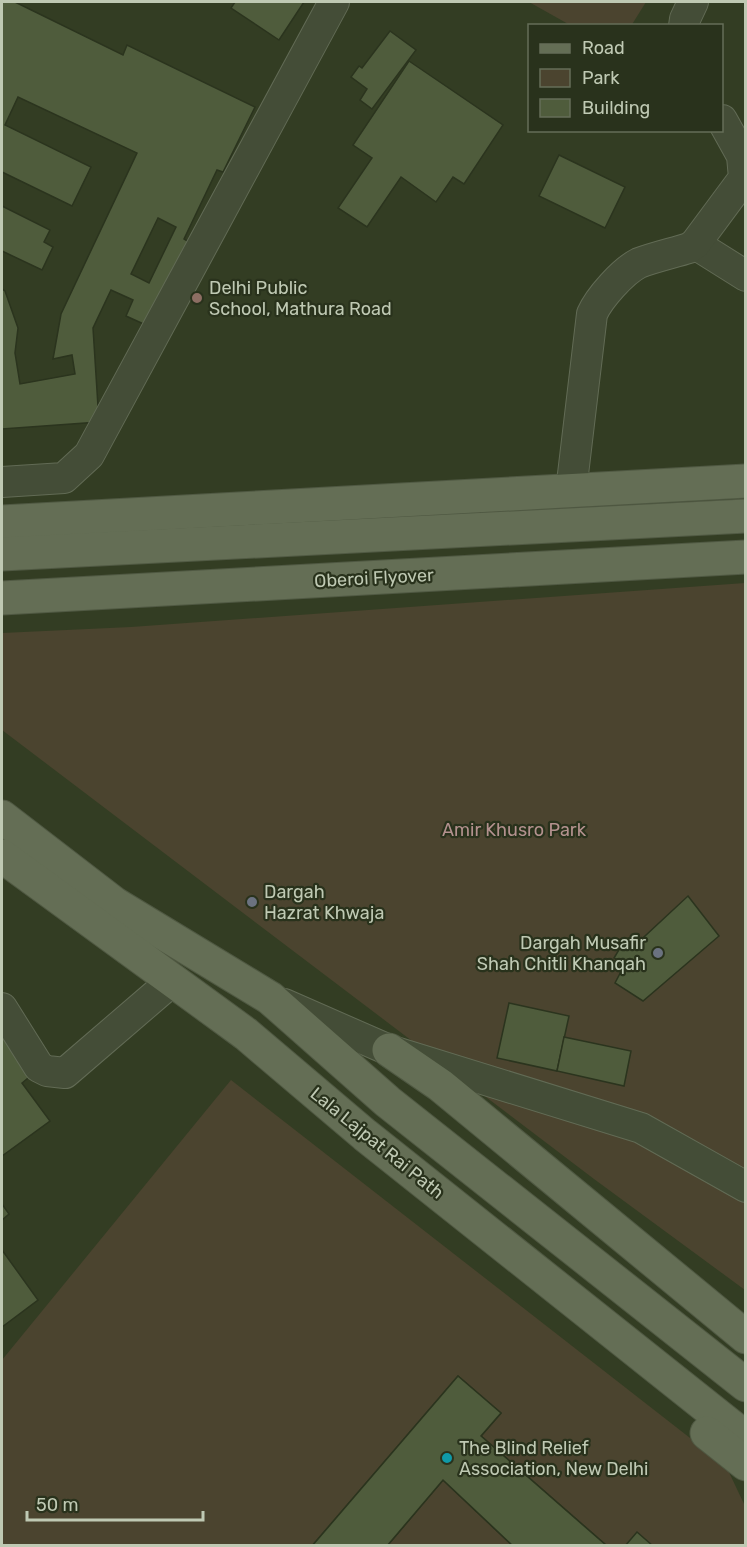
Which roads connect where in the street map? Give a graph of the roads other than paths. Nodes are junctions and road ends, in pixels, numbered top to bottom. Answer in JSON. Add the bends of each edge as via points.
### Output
{"nodes":[{"id":1,"x":334,"y":2,"type":"edge"},
{"id":2,"x":693,"y":2,"type":"edge"},
{"id":3,"x":684,"y":24,"type":"edge"},
{"id":4,"x":723,"y":122,"type":"edge"},
{"id":5,"x":695,"y":244,"type":"junction"},
{"id":6,"x":746,"y":276,"type":"edge"},
{"id":7,"x":746,"y":481,"type":"edge"},
{"id":8,"x":2,"y":482,"type":"edge"},
{"id":9,"x":571,"y":491,"type":"junction"},
{"id":10,"x":746,"y":516,"type":"edge"},
{"id":11,"x":2,"y":522,"type":"edge"},
{"id":12,"x":2,"y":554,"type":"edge"},
{"id":13,"x":746,"y":557,"type":"edge"},
{"id":14,"x":2,"y":597,"type":"edge"},
{"id":15,"x":2,"y":817,"type":"edge"},
{"id":16,"x":2,"y":856,"type":"edge"},
{"id":17,"x":172,"y":981,"type":"junction"},
{"id":18,"x":270,"y":998,"type":"junction"},
{"id":19,"x":2,"y":1008,"type":"edge"},
{"id":20,"x":246,"y":1034,"type":"junction"},
{"id":21,"x":389,"y":1050,"type":"junction"},
{"id":22,"x":746,"y":1187,"type":"edge"},
{"id":23,"x":746,"y":1337,"type":"edge"},
{"id":24,"x":746,"y":1385,"type":"edge"},
{"id":25,"x":746,"y":1438,"type":"edge"},
{"id":26,"x":746,"y":1464,"type":"edge"}],
"edges":[{"from":1,"to":8,"type":"street","via":[[89,455],[64,478]]},
{"from":2,"to":3,"type":"street"},
{"from":4,"to":5,"type":"street","via":[[742,156],[744,178]]},
{"from":5,"to":6,"type":"street"},
{"from":5,"to":9,"type":"street","via":[[632,267],[597,302],[589,327]]},
{"from":7,"to":9,"type":"main road"},
{"from":9,"to":11,"type":"main road"},
{"from":10,"to":12,"type":"main road"},
{"from":13,"to":14,"type":"main road","name":"Oberoi Flyover"},
{"from":15,"to":18,"type":"main road","via":[[116,904]]},
{"from":16,"to":17,"type":"main road","name":"Lala Lajpat Rai Path"},
{"from":17,"to":19,"type":"street","via":[[65,1073],[56,1074],[39,1066]]},
{"from":17,"to":20,"type":"main road","name":"Lala Lajpat Rai Path"},
{"from":18,"to":21,"type":"street"},
{"from":18,"to":24,"type":"main road","via":[[388,1102]]},
{"from":20,"to":25,"type":"main road","name":"Lala Lajpat Rai Path","via":[[365,1136]]},
{"from":20,"to":26,"type":"main road","via":[[340,1132]]},
{"from":21,"to":22,"type":"street","via":[[641,1128]]},
{"from":21,"to":23,"type":"main road","via":[[440,1085]]}]}
